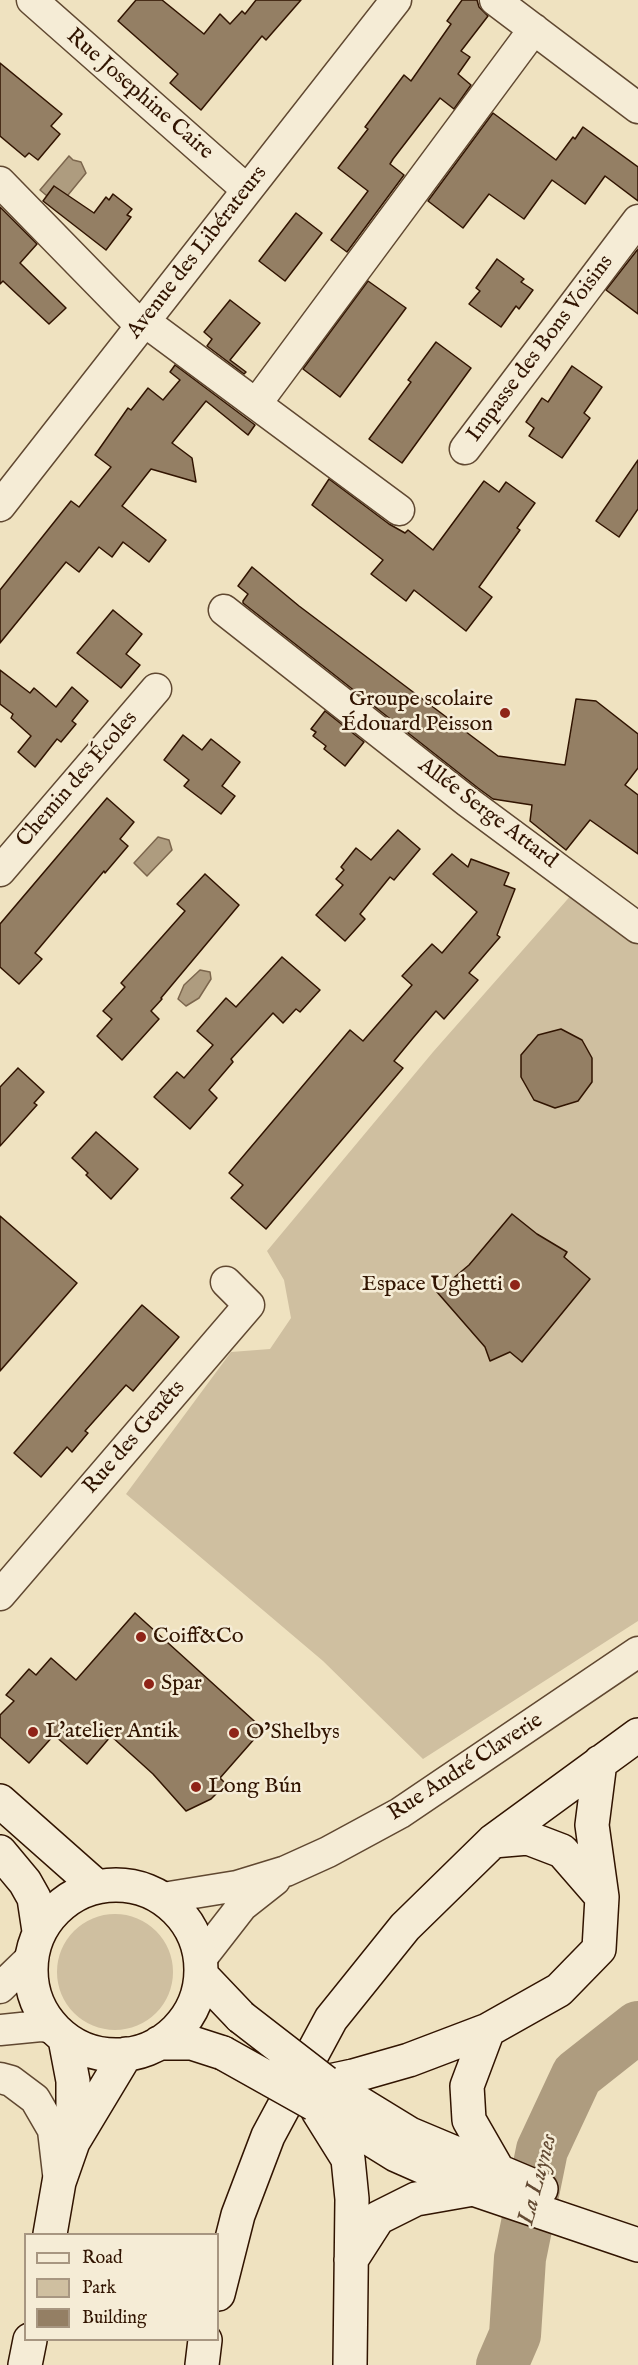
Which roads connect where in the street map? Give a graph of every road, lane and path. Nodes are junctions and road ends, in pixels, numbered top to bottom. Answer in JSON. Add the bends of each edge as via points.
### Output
{"nodes":[{"id":1,"x":32,"y":0,"type":"edge"},
{"id":2,"x":396,"y":0,"type":"edge"},
{"id":3,"x":495,"y":0,"type":"edge"},
{"id":4,"x":534,"y":29,"type":"junction"},
{"id":5,"x":638,"y":108,"type":"edge"},
{"id":6,"x":0,"y":182,"type":"edge"},
{"id":7,"x":246,"y":189,"type":"junction"},
{"id":8,"x":638,"y":220,"type":"edge"},
{"id":9,"x":144,"y":321,"type":"junction"},
{"id":10,"x":256,"y":404,"type":"junction"},
{"id":11,"x":465,"y":449,"type":"dead end"},
{"id":12,"x":0,"y":506,"type":"edge"},
{"id":13,"x":399,"y":510,"type":"dead end"},
{"id":14,"x":224,"y":610,"type":"dead end"},
{"id":15,"x":156,"y":689,"type":"dead end"},
{"id":16,"x":0,"y":871,"type":"edge"},
{"id":17,"x":638,"y":928,"type":"edge"},
{"id":18,"x":226,"y":1282,"type":"dead end"},
{"id":19,"x":0,"y":1595,"type":"edge"},
{"id":20,"x":638,"y":1652,"type":"edge"},
{"id":21,"x":638,"y":1715,"type":"edge"},
{"id":22,"x":638,"y":1735,"type":"edge"},
{"id":23,"x":600,"y":1762,"type":"junction"},
{"id":24,"x":0,"y":1801,"type":"edge"},
{"id":25,"x":493,"y":1841,"type":"junction"},
{"id":26,"x":0,"y":1852,"type":"edge"},
{"id":27,"x":286,"y":1871,"type":"junction"},
{"id":28,"x":96,"y":1886,"type":"junction"},
{"id":29,"x":602,"y":1897,"type":"junction"},
{"id":30,"x":163,"y":1898,"type":"junction"},
{"id":31,"x":35,"y":1945,"type":"junction"},
{"id":32,"x":201,"y":1967,"type":"junction"},
{"id":33,"x":0,"y":1988,"type":"edge"},
{"id":34,"x":0,"y":2030,"type":"edge"},
{"id":35,"x":488,"y":2030,"type":"junction"},
{"id":36,"x":59,"y":2033,"type":"junction"},
{"id":37,"x":159,"y":2043,"type":"junction"},
{"id":38,"x":126,"y":2054,"type":"junction"},
{"id":39,"x":0,"y":2078,"type":"edge"},
{"id":40,"x":320,"y":2093,"type":"junction"},
{"id":41,"x":74,"y":2142,"type":"junction"},
{"id":42,"x":59,"y":2182,"type":"junction"},
{"id":43,"x":490,"y":2187,"type":"junction"},
{"id":44,"x":588,"y":2218,"type":"junction"},
{"id":45,"x":638,"y":2225,"type":"edge"},
{"id":46,"x":50,"y":2233,"type":"edge"},
{"id":47,"x":215,"y":2233,"type":"edge"},
{"id":48,"x":638,"y":2245,"type":"edge"},
{"id":49,"x":351,"y":2260,"type":"junction"},
{"id":50,"x":219,"y":2290,"type":"edge"},
{"id":51,"x":30,"y":2341,"type":"edge"},
{"id":52,"x":186,"y":2341,"type":"edge"},
{"id":53,"x":205,"y":2341,"type":"edge"},
{"id":54,"x":25,"y":2365,"type":"edge"},
{"id":55,"x":183,"y":2365,"type":"edge"},
{"id":56,"x":202,"y":2365,"type":"edge"},
{"id":57,"x":350,"y":2365,"type":"edge"}],
"edges":[{"from":1,"to":7,"type":"street","name":"Rue Josephine Caire"},
{"from":2,"to":7,"type":"street","name":"Avenue des Libérateurs"},
{"from":3,"to":4,"type":"street"},
{"from":4,"to":5,"type":"street"},
{"from":4,"to":10,"type":"street"},
{"from":6,"to":9,"type":"street","via":[[132,317]]},
{"from":7,"to":9,"type":"street","name":"Avenue des Libérateurs"},
{"from":8,"to":11,"type":"street","name":"Impasse des Bons Voisins"},
{"from":9,"to":10,"type":"street"},
{"from":9,"to":12,"type":"street","name":"Avenue des Libérateurs"},
{"from":10,"to":13,"type":"street"},
{"from":14,"to":17,"type":"street","name":"Allée Serge Attard","via":[[468,802]]},
{"from":15,"to":16,"type":"street","name":"Chemin des Écoles"},
{"from":18,"to":19,"type":"street","name":"Rue des Genêts","via":[[249,1305]]},
{"from":20,"to":27,"type":"street","name":"Rue André Claverie","via":[[400,1813]]},
{"from":21,"to":47,"type":"main road","via":[[484,1824],[391,1914],[316,2013],[252,2127]]},
{"from":22,"to":23,"type":"main road"},
{"from":23,"to":25,"type":"main road"},
{"from":23,"to":29,"type":"main road","via":[[592,1825]]},
{"from":24,"to":28,"type":"main road"},
{"from":25,"to":29,"type":"main road","via":[[528,1838],[562,1851]]},
{"from":25,"to":50,"type":"main road","via":[[405,1927],[331,2019],[268,2136],[238,2215]]},
{"from":26,"to":31,"type":"main road","via":[[34,1898]]},
{"from":27,"to":30,"type":"street","name":"Rue André Claverie","via":[[237,1886]]},
{"from":27,"to":32,"type":"street","name":"Rue André Claverie","via":[[242,1906]]},
{"from":28,"to":30,"type":"main road","via":[[130,1885]]},
{"from":28,"to":31,"type":"main road","via":[[60,1905]]},
{"from":29,"to":35,"type":"main road","via":[[599,1949],[559,1990]]},
{"from":30,"to":32,"type":"main road","via":[[181,1914],[194,1936]]},
{"from":31,"to":33,"type":"street"},
{"from":31,"to":36,"type":"main road","via":[[34,1991],[39,2007]]},
{"from":32,"to":37,"type":"main road","via":[[197,1995],[188,2014]]},
{"from":32,"to":40,"type":"main road","bridge":true,"via":[[241,2017]]},
{"from":34,"to":36,"type":"street","via":[[41,2026]]},
{"from":35,"to":40,"type":"main road","via":[[353,2076]]},
{"from":35,"to":43,"type":"main road","via":[[467,2086],[469,2120]]},
{"from":36,"to":38,"type":"main road","via":[[84,2049]]},
{"from":36,"to":41,"type":"main road","via":[[72,2080]]},
{"from":37,"to":38,"type":"main road"},
{"from":37,"to":40,"type":"main road","bridge":true,"via":[[192,2043]]},
{"from":38,"to":41,"type":"main road"},
{"from":39,"to":42,"type":"street","via":[[11,2081],[35,2099],[53,2130]]},
{"from":40,"to":43,"type":"main road","via":[[396,2156]]},
{"from":40,"to":49,"type":"main road","via":[[348,2159]]},
{"from":41,"to":42,"type":"main road"},
{"from":42,"to":46,"type":"main road"},
{"from":43,"to":44,"type":"main road"},
{"from":43,"to":49,"type":"main road","via":[[416,2199],[378,2218]]},
{"from":44,"to":45,"type":"main road"},
{"from":44,"to":48,"type":"main road"},
{"from":49,"to":57,"type":"main road"},
{"from":51,"to":54,"type":"main road"},
{"from":52,"to":55,"type":"main road"},
{"from":53,"to":56,"type":"main road"}]}
